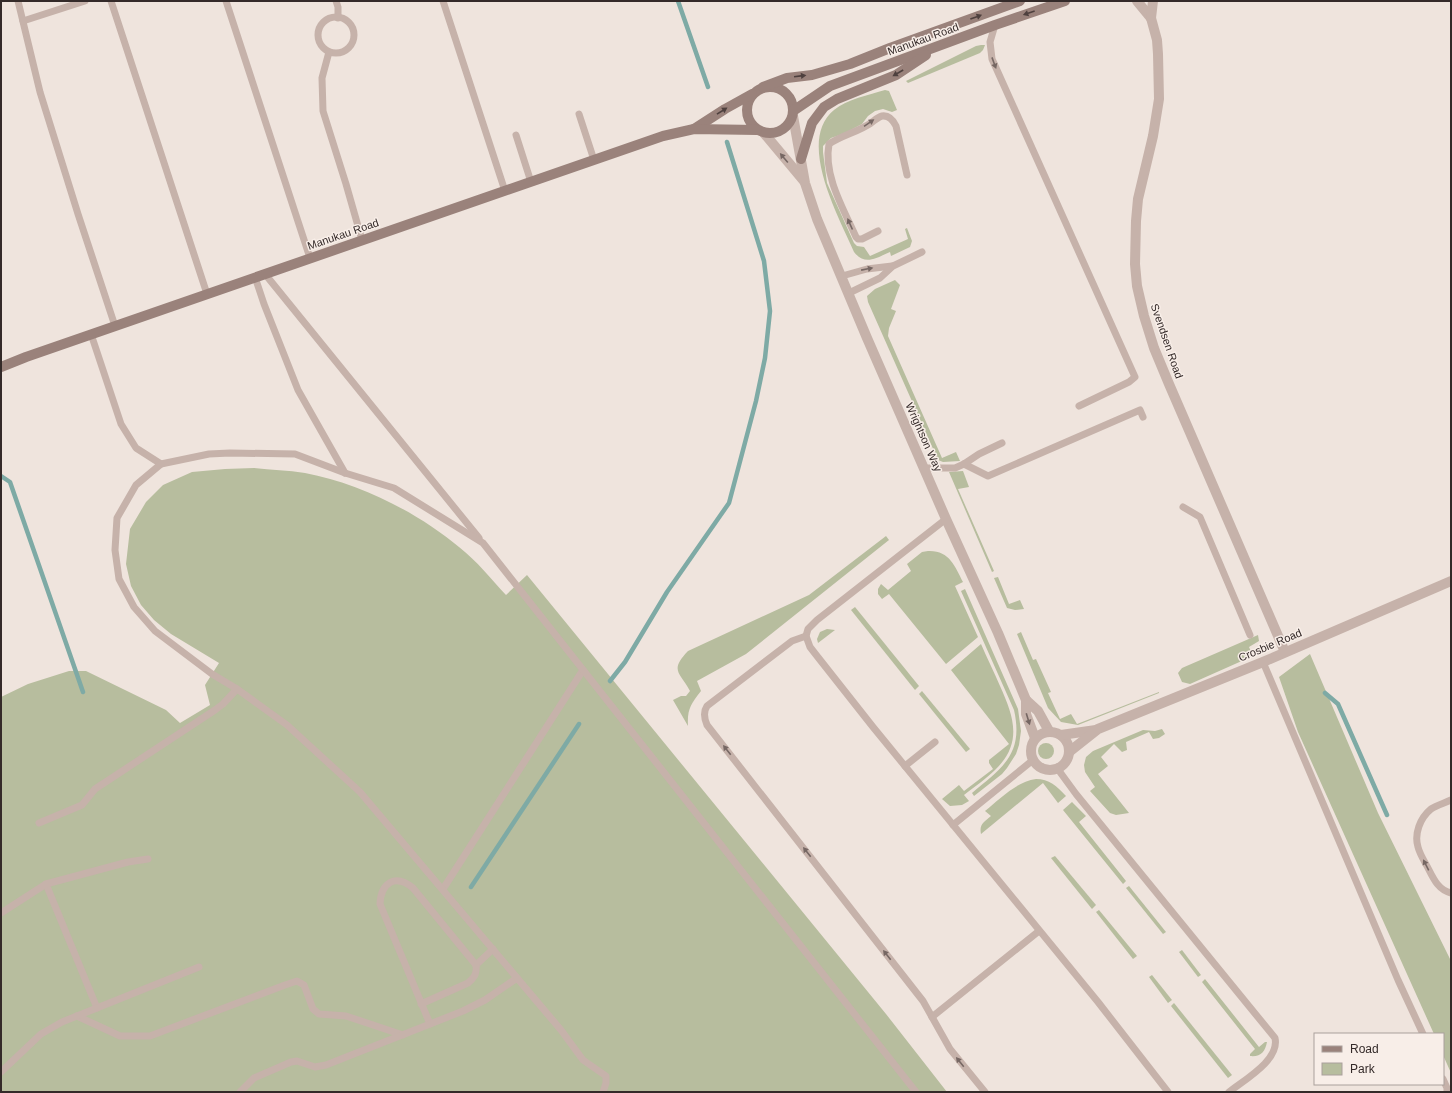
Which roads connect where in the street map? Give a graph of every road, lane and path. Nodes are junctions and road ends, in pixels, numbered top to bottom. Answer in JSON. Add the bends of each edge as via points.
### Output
{"nodes":[{"id":1,"x":18,"y":1,"type":"edge"},
{"id":2,"x":85,"y":1,"type":"edge"},
{"id":3,"x":111,"y":1,"type":"edge"},
{"id":4,"x":226,"y":1,"type":"edge"},
{"id":5,"x":336,"y":1,"type":"edge"},
{"id":6,"x":442,"y":1,"type":"edge"},
{"id":7,"x":1020,"y":1,"type":"edge"},
{"id":8,"x":1065,"y":1,"type":"edge"},
{"id":9,"x":1137,"y":1,"type":"edge"},
{"id":10,"x":1153,"y":1,"type":"edge"},
{"id":11,"x":338,"y":18,"type":"junction"},
{"id":12,"x":1151,"y":18,"type":"junction"},
{"id":13,"x":23,"y":21,"type":"junction"},
{"id":14,"x":994,"y":25,"type":"junction"},
{"id":15,"x":943,"y":45,"type":"junction"},
{"id":16,"x":329,"y":52,"type":"junction"},
{"id":17,"x":763,"y":87,"type":"junction"},
{"id":18,"x":752,"y":94,"type":"junction"},
{"id":19,"x":793,"y":113,"type":"junction"},
{"id":20,"x":579,"y":114,"type":"dead end"},
{"id":21,"x":694,"y":129,"type":"junction"},
{"id":22,"x":760,"y":131,"type":"junction"},
{"id":23,"x":516,"y":135,"type":"dead end"},
{"id":24,"x":801,"y":159,"type":"junction"},
{"id":25,"x":594,"y":160,"type":"junction"},
{"id":26,"x":907,"y":175,"type":"dead end"},
{"id":27,"x":531,"y":182,"type":"junction"},
{"id":28,"x":805,"y":183,"type":"junction"},
{"id":29,"x":505,"y":191,"type":"junction"},
{"id":30,"x":878,"y":231,"type":"dead end"},
{"id":31,"x":362,"y":240,"type":"junction"},
{"id":32,"x":922,"y":252,"type":"dead end"},
{"id":33,"x":310,"y":258,"type":"junction"},
{"id":34,"x":893,"y":266,"type":"junction"},
{"id":35,"x":265,"y":274,"type":"junction"},
{"id":36,"x":842,"y":276,"type":"junction"},
{"id":37,"x":255,"y":277,"type":"junction"},
{"id":38,"x":849,"y":293,"type":"junction"},
{"id":39,"x":207,"y":294,"type":"junction"},
{"id":40,"x":115,"y":326,"type":"junction"},
{"id":41,"x":92,"y":334,"type":"junction"},
{"id":42,"x":1,"y":366,"type":"edge"},
{"id":43,"x":1079,"y":406,"type":"dead end"},
{"id":44,"x":1143,"y":418,"type":"dead end"},
{"id":45,"x":1002,"y":443,"type":"dead end"},
{"id":46,"x":161,"y":464,"type":"junction"},
{"id":47,"x":964,"y":464,"type":"junction"},
{"id":48,"x":925,"y":468,"type":"junction"},
{"id":49,"x":345,"y":473,"type":"junction"},
{"id":50,"x":1183,"y":507,"type":"dead end"},
{"id":51,"x":946,"y":519,"type":"junction"},
{"id":52,"x":483,"y":543,"type":"junction"},
{"id":53,"x":1451,"y":581,"type":"edge"},
{"id":54,"x":1250,"y":635,"type":"dead end"},
{"id":55,"x":806,"y":636,"type":"junction"},
{"id":56,"x":1285,"y":652,"type":"junction"},
{"id":57,"x":1263,"y":662,"type":"junction"},
{"id":58,"x":583,"y":670,"type":"junction"},
{"id":59,"x":237,"y":689,"type":"junction"},
{"id":60,"x":1026,"y":700,"type":"junction"},
{"id":61,"x":1098,"y":729,"type":"junction"},
{"id":62,"x":1049,"y":731,"type":"junction"},
{"id":63,"x":1061,"y":735,"type":"junction"},
{"id":64,"x":1035,"y":738,"type":"junction"},
{"id":65,"x":935,"y":742,"type":"dead end"},
{"id":66,"x":1069,"y":752,"type":"junction"},
{"id":67,"x":1033,"y":760,"type":"junction"},
{"id":68,"x":905,"y":766,"type":"junction"},
{"id":69,"x":1057,"y":768,"type":"junction"},
{"id":70,"x":1451,"y":800,"type":"edge"},
{"id":71,"x":39,"y":823,"type":"dead end"},
{"id":72,"x":953,"y":825,"type":"junction"},
{"id":73,"x":148,"y":859,"type":"dead end"},
{"id":74,"x":46,"y":884,"type":"junction"},
{"id":75,"x":442,"y":889,"type":"junction"},
{"id":76,"x":1450,"y":893,"type":"edge"},
{"id":77,"x":1451,"y":902,"type":"edge"},
{"id":78,"x":1,"y":913,"type":"edge"},
{"id":79,"x":1039,"y":931,"type":"junction"},
{"id":80,"x":493,"y":949,"type":"junction"},
{"id":81,"x":476,"y":965,"type":"junction"},
{"id":82,"x":199,"y":967,"type":"dead end"},
{"id":83,"x":517,"y":978,"type":"junction"},
{"id":84,"x":421,"y":1004,"type":"junction"},
{"id":85,"x":97,"y":1008,"type":"junction"},
{"id":86,"x":77,"y":1016,"type":"junction"},
{"id":87,"x":932,"y":1017,"type":"junction"},
{"id":88,"x":430,"y":1024,"type":"junction"},
{"id":89,"x":1423,"y":1033,"type":"edge"},
{"id":90,"x":402,"y":1035,"type":"junction"},
{"id":91,"x":1,"y":1072,"type":"edge"},
{"id":92,"x":1444,"y":1081,"type":"edge"},
{"id":93,"x":240,"y":1092,"type":"edge"},
{"id":94,"x":603,"y":1092,"type":"edge"},
{"id":95,"x":916,"y":1092,"type":"edge"},
{"id":96,"x":985,"y":1092,"type":"edge"},
{"id":97,"x":1168,"y":1092,"type":"edge"},
{"id":98,"x":1229,"y":1092,"type":"edge"},
{"id":99,"x":1447,"y":1092,"type":"edge"}],
"edges":[{"from":1,"to":13,"type":"lane"},
{"from":2,"to":13,"type":"lane"},
{"from":3,"to":39,"type":"lane"},
{"from":4,"to":33,"type":"lane"},
{"from":5,"to":11,"type":"lane"},
{"from":6,"to":29,"type":"lane"},
{"from":17,"to":7,"type":"main road","name":"Manukau Road","one_way":true,"via":[[787,78],[812,75],[850,64]]},
{"from":8,"to":14,"type":"main road","name":"Manukau Road","one_way":true},
{"from":9,"to":12,"type":"street"},
{"from":10,"to":12,"type":"street"},
{"from":11,"to":16,"type":"lane","via":[[326,21],[319,31],[320,43]]},
{"from":11,"to":16,"type":"lane","via":[[349,23],[354,40],[347,50],[341,53]]},
{"from":12,"to":56,"type":"street","name":"Svendsen Road","via":[[1158,54],[1160,86],[1156,122],[1138,199],[1136,221],[1135,264],[1141,307],[1169,384]]},
{"from":13,"to":40,"type":"lane","via":[[40,92]]},
{"from":14,"to":15,"type":"main road","name":"Manukau Road"},
{"from":14,"to":43,"type":"lane","one_way":true,"via":[[990,42],[992,59],[1135,377]]},
{"from":15,"to":19,"type":"main road","name":"Manukau Road","via":[[830,86]]},
{"from":15,"to":24,"type":"main road","one_way":true,"via":[[896,75],[837,99],[824,107],[812,123]]},
{"from":16,"to":31,"type":"lane","via":[[322,78],[322,111]]},
{"from":17,"to":18,"type":"main road"},
{"from":17,"to":19,"type":"main road","via":[[782,89],[790,98]]},
{"from":21,"to":18,"type":"main road","name":"Manukau Road","one_way":true},
{"from":18,"to":22,"type":"main road","via":[[746,109],[749,121]]},
{"from":19,"to":22,"type":"main road","via":[[789,123],[778,132]]},
{"from":19,"to":24,"type":"street","name":"Wrightson Way"},
{"from":20,"to":25,"type":"lane"},
{"from":21,"to":22,"type":"main road","name":"Manukau Road"},
{"from":21,"to":25,"type":"main road","name":"Manukau Road","via":[[663,136]]},
{"from":28,"to":22,"type":"street","name":"Wrightson Way","one_way":true},
{"from":23,"to":27,"type":"lane"},
{"from":24,"to":28,"type":"street","name":"Wrightson Way"},
{"from":25,"to":27,"type":"main road","name":"Manukau Road"},
{"from":30,"to":26,"type":"lane","one_way":true,"via":[[862,239],[856,237],[832,185],[829,144],[863,128],[876,118],[889,117],[896,126]]},
{"from":27,"to":29,"type":"main road","name":"Manukau Road"},
{"from":28,"to":36,"type":"street","name":"Wrightson Way"},
{"from":29,"to":31,"type":"main road","name":"Manukau Road"},
{"from":31,"to":33,"type":"main road","name":"Manukau Road"},
{"from":32,"to":34,"type":"lane"},
{"from":33,"to":35,"type":"main road","name":"Manukau Road"},
{"from":36,"to":34,"type":"lane","one_way":true},
{"from":34,"to":38,"type":"lane","via":[[880,278]]},
{"from":35,"to":37,"type":"main road","name":"Manukau Road"},
{"from":35,"to":52,"type":"lane"},
{"from":36,"to":38,"type":"street","name":"Wrightson Way"},
{"from":37,"to":39,"type":"main road","name":"Manukau Road"},
{"from":37,"to":49,"type":"lane","via":[[298,390]]},
{"from":38,"to":48,"type":"street","name":"Wrightson Way"},
{"from":39,"to":40,"type":"main road","name":"Manukau Road"},
{"from":40,"to":41,"type":"main road","name":"Manukau Road"},
{"from":41,"to":42,"type":"main road","name":"Manukau Road"},
{"from":41,"to":46,"type":"lane","via":[[120,424],[136,448]]},
{"from":44,"to":47,"type":"lane","via":[[1140,410],[988,476]]},
{"from":45,"to":47,"type":"lane"},
{"from":46,"to":49,"type":"lane","via":[[209,454],[295,454]]},
{"from":46,"to":59,"type":"lane","via":[[136,485],[117,518],[115,550],[119,579],[134,607],[155,631],[212,674]]},
{"from":47,"to":48,"type":"lane","via":[[955,468]]},
{"from":48,"to":51,"type":"street","name":"Wrightson Way"},
{"from":49,"to":52,"type":"lane","via":[[394,488]]},
{"from":50,"to":54,"type":"lane","via":[[1200,517]]},
{"from":51,"to":55,"type":"lane","via":[[828,611],[808,629]]},
{"from":51,"to":60,"type":"street","name":"Wrightson Way"},
{"from":52,"to":58,"type":"lane"},
{"from":53,"to":56,"type":"street","name":"Crosbie Road"},
{"from":55,"to":68,"type":"lane","via":[[816,656]]},
{"from":87,"to":55,"type":"lane","one_way":true,"via":[[923,1001],[705,720],[704,714],[708,706],[792,641]]},
{"from":56,"to":57,"type":"street","name":"Crosbie Road"},
{"from":57,"to":61,"type":"street","name":"Crosbie Road"},
{"from":57,"to":89,"type":"lane"},
{"from":58,"to":75,"type":"lane"},
{"from":58,"to":95,"type":"lane"},
{"from":59,"to":71,"type":"lane","via":[[215,710],[95,789],[82,805]]},
{"from":59,"to":75,"type":"lane","via":[[287,725],[360,792]]},
{"from":60,"to":62,"type":"street","name":"Wrightson Way","via":[[1038,711]]},
{"from":60,"to":64,"type":"street","name":"Wrightson Way","one_way":true,"via":[[1026,714]]},
{"from":61,"to":63,"type":"street","name":"Crosbie Road"},
{"from":61,"to":66,"type":"street","name":"Crosbie Road"},
{"from":62,"to":63,"type":"street"},
{"from":62,"to":64,"type":"street"},
{"from":63,"to":66,"type":"street","via":[[1066,740]]},
{"from":64,"to":67,"type":"street","via":[[1030,749]]},
{"from":65,"to":68,"type":"lane"},
{"from":66,"to":69,"type":"street","via":[[1066,762]]},
{"from":67,"to":69,"type":"street","via":[[1041,768]]},
{"from":67,"to":72,"type":"lane"},
{"from":68,"to":72,"type":"lane"},
{"from":69,"to":98,"type":"lane","via":[[1275,1038],[1276,1046],[1269,1059]]},
{"from":76,"to":70,"type":"lane","one_way":true,"via":[[1440,887],[1431,875],[1418,848],[1416,836],[1426,814]]},
{"from":72,"to":79,"type":"lane"},
{"from":73,"to":74,"type":"lane"},
{"from":74,"to":78,"type":"lane"},
{"from":74,"to":85,"type":"lane"},
{"from":75,"to":80,"type":"lane"},
{"from":76,"to":77,"type":"lane"},
{"from":79,"to":87,"type":"lane"},
{"from":79,"to":97,"type":"lane"},
{"from":80,"to":81,"type":"lane"},
{"from":80,"to":83,"type":"lane"},
{"from":81,"to":84,"type":"lane","via":[[477,972],[468,983]]},
{"from":81,"to":84,"type":"lane","via":[[413,888],[402,880],[388,884],[380,895],[380,904]]},
{"from":82,"to":85,"type":"lane"},
{"from":83,"to":88,"type":"lane","via":[[485,1000]]},
{"from":83,"to":94,"type":"lane","via":[[583,1060],[606,1076]]},
{"from":84,"to":88,"type":"lane"},
{"from":85,"to":86,"type":"lane"},
{"from":86,"to":90,"type":"lane","via":[[120,1036],[150,1036],[297,982],[304,986],[313,1009],[319,1014],[346,1016]]},
{"from":86,"to":91,"type":"lane","via":[[41,1034]]},
{"from":96,"to":87,"type":"lane","one_way":true,"via":[[950,1049]]},
{"from":88,"to":90,"type":"lane"},
{"from":90,"to":93,"type":"lane","via":[[326,1065],[315,1067],[297,1061],[291,1062],[254,1078]]},
{"from":92,"to":99,"type":"lane"}]}
